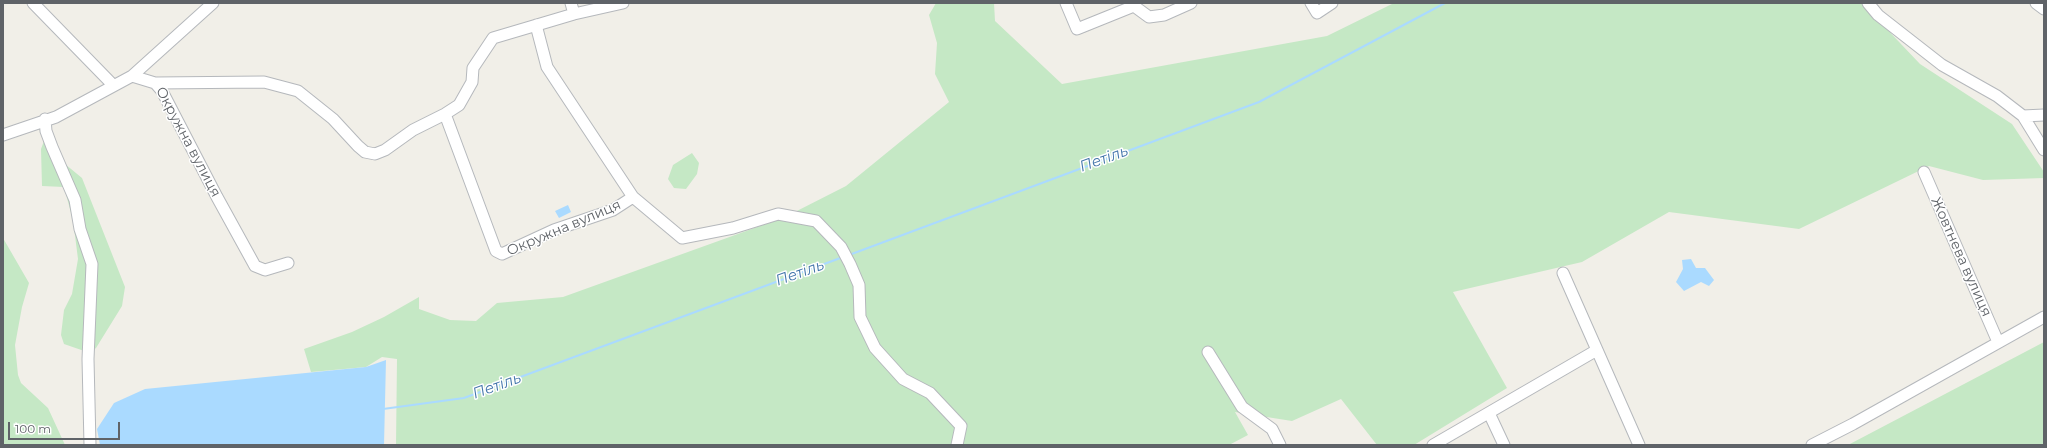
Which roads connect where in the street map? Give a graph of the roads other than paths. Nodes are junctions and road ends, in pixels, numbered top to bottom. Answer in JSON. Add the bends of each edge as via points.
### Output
{"nodes":[{"id":1,"x":33,"y":3,"type":"edge"},
{"id":2,"x":213,"y":3,"type":"edge"},
{"id":3,"x":571,"y":3,"type":"edge"},
{"id":4,"x":623,"y":3,"type":"edge"},
{"id":5,"x":1066,"y":3,"type":"edge"},
{"id":6,"x":1191,"y":3,"type":"edge"},
{"id":7,"x":1311,"y":3,"type":"edge"},
{"id":8,"x":1332,"y":3,"type":"edge"},
{"id":9,"x":1868,"y":3,"type":"edge"},
{"id":10,"x":2036,"y":3,"type":"edge"},
{"id":11,"x":1134,"y":4,"type":"edge"},
{"id":12,"x":2044,"y":9,"type":"edge"},
{"id":13,"x":574,"y":14,"type":"junction"},
{"id":14,"x":536,"y":25,"type":"junction"},
{"id":15,"x":132,"y":76,"type":"junction"},
{"id":16,"x":155,"y":83,"type":"junction"},
{"id":17,"x":113,"y":85,"type":"junction"},
{"id":18,"x":445,"y":114,"type":"junction"},
{"id":19,"x":2044,"y":115,"type":"edge"},
{"id":20,"x":2023,"y":116,"type":"junction"},
{"id":21,"x":45,"y":119,"type":"junction"},
{"id":22,"x":3,"y":135,"type":"edge"},
{"id":23,"x":2044,"y":150,"type":"edge"},
{"id":24,"x":1924,"y":172,"type":"dead end"},
{"id":25,"x":633,"y":197,"type":"junction"},
{"id":26,"x":288,"y":263,"type":"dead end"},
{"id":27,"x":1563,"y":273,"type":"dead end"},
{"id":28,"x":2044,"y":317,"type":"edge"},
{"id":29,"x":1998,"y":342,"type":"junction"},
{"id":30,"x":1597,"y":350,"type":"junction"},
{"id":31,"x":1208,"y":352,"type":"dead end"},
{"id":32,"x":1489,"y":413,"type":"junction"},
{"id":33,"x":90,"y":445,"type":"edge"},
{"id":34,"x":957,"y":445,"type":"edge"},
{"id":35,"x":1280,"y":445,"type":"edge"},
{"id":36,"x":1433,"y":445,"type":"edge"},
{"id":37,"x":1504,"y":445,"type":"edge"},
{"id":38,"x":1639,"y":445,"type":"edge"},
{"id":39,"x":1812,"y":445,"type":"edge"}],
"edges":[{"from":1,"to":17,"type":"street"},
{"from":2,"to":15,"type":"street"},
{"from":3,"to":13,"type":"street"},
{"from":4,"to":13,"type":"street","name":"Окружна вулиця"},
{"from":5,"to":11,"type":"street","via":[[1076,28]]},
{"from":6,"to":11,"type":"street","via":[[1164,15],[1149,17]]},
{"from":7,"to":8,"type":"street","via":[[1317,13]]},
{"from":9,"to":20,"type":"street","via":[[1878,15],[1942,65],[1997,96]]},
{"from":10,"to":12,"type":"street"},
{"from":13,"to":14,"type":"street","name":"Окружна вулиця"},
{"from":14,"to":18,"type":"street","name":"Окружна вулиця","via":[[493,38],[473,68],[472,82],[467,93],[459,105]]},
{"from":14,"to":25,"type":"street","name":"Окружна вулиця","via":[[547,67]]},
{"from":15,"to":16,"type":"street"},
{"from":15,"to":17,"type":"street"},
{"from":16,"to":18,"type":"street","name":"Окружна вулиця","via":[[264,82],[298,91],[333,119],[365,152],[375,154]]},
{"from":16,"to":26,"type":"street","name":"Окружна вулиця","via":[[162,91],[216,197],[255,266],[265,270]]},
{"from":17,"to":21,"type":"street","via":[[56,117]]},
{"from":18,"to":25,"type":"street","name":"Окружна вулиця","via":[[496,251],[502,254],[554,230],[613,210]]},
{"from":19,"to":20,"type":"street"},
{"from":20,"to":23,"type":"street"},
{"from":21,"to":22,"type":"street"},
{"from":21,"to":33,"type":"street","via":[[46,131],[75,200],[80,229],[92,264],[88,359]]},
{"from":24,"to":29,"type":"street","name":"Жовтнева вулиця"},
{"from":25,"to":34,"type":"street","name":"Окружна вулиця","via":[[682,238],[733,228],[778,214],[816,221],[841,247],[850,264],[859,285],[860,317],[875,348],[903,379],[930,393],[961,426]]},
{"from":27,"to":30,"type":"street"},
{"from":28,"to":29,"type":"street"},
{"from":29,"to":39,"type":"street"},
{"from":30,"to":32,"type":"street"},
{"from":30,"to":38,"type":"street"},
{"from":31,"to":35,"type":"street","via":[[1242,407],[1272,429]]},
{"from":32,"to":36,"type":"street"},
{"from":32,"to":37,"type":"street"}]}
